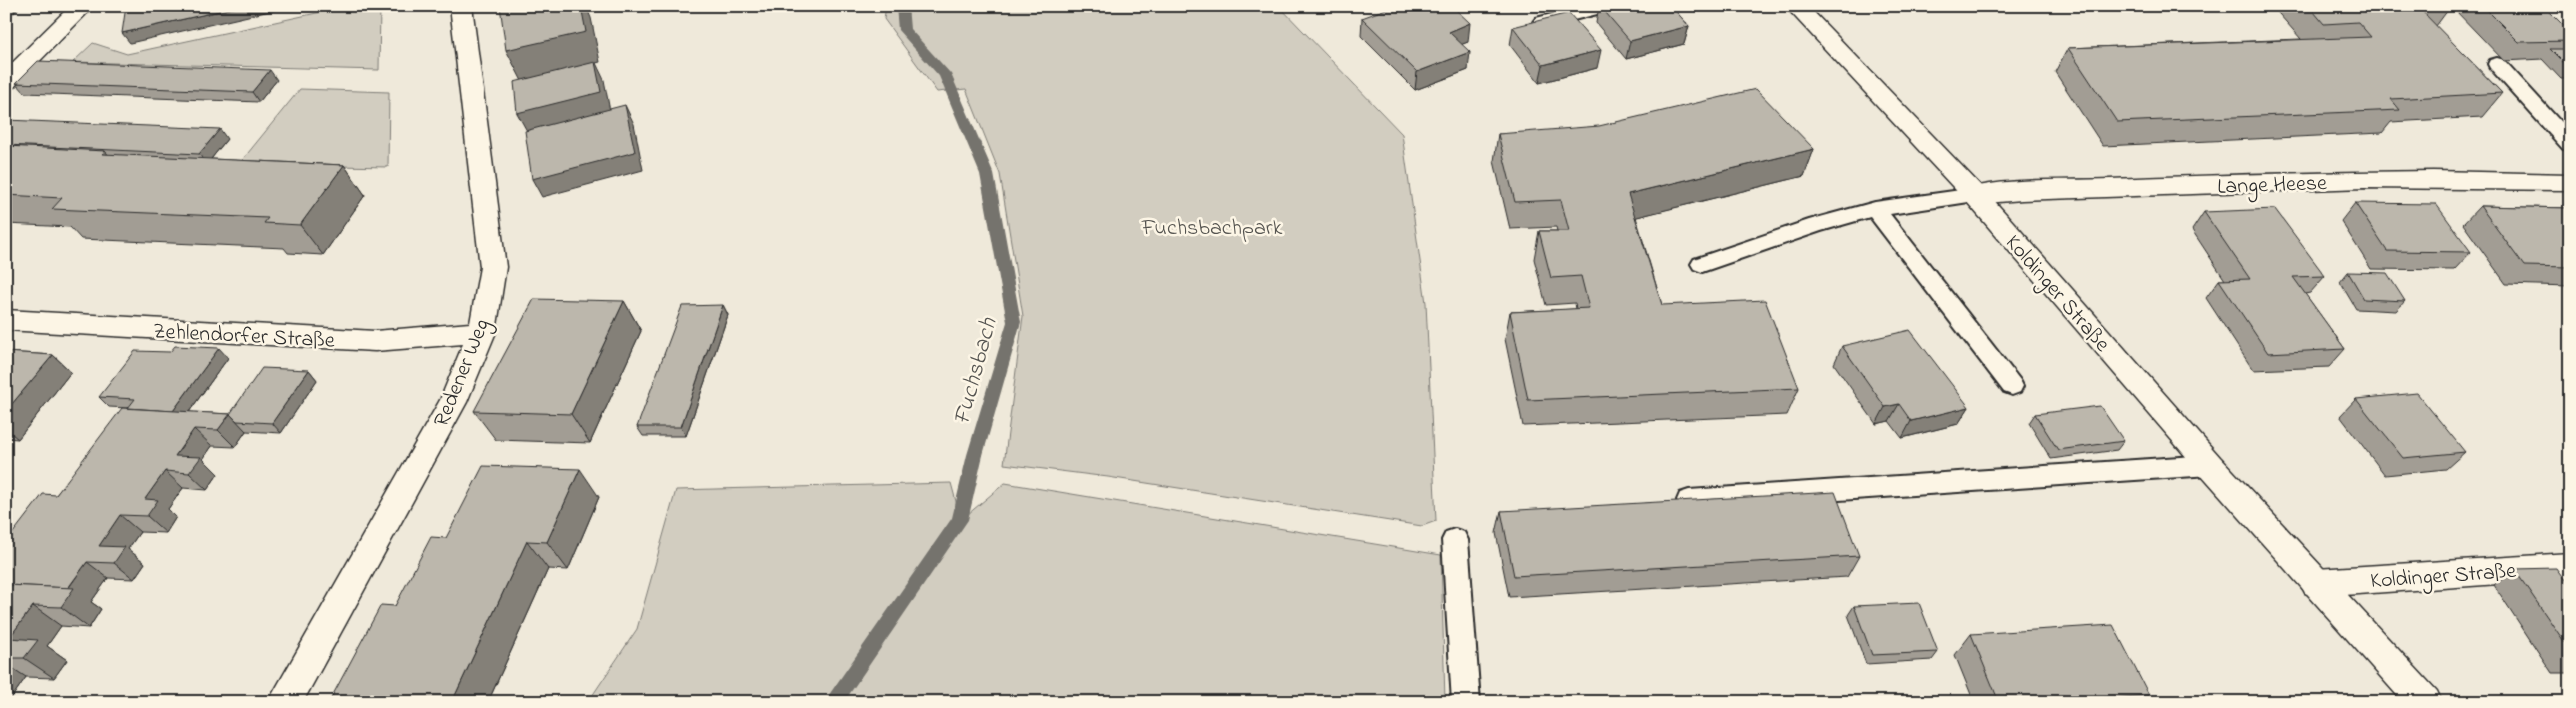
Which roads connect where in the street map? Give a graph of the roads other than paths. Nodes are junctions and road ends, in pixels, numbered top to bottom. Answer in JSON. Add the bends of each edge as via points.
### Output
{"nodes":[{"id":1,"x":83,"y":6,"type":"edge"},
{"id":2,"x":462,"y":6,"type":"edge"},
{"id":3,"x":1607,"y":6,"type":"edge"},
{"id":4,"x":1796,"y":6,"type":"edge"},
{"id":5,"x":1523,"y":26,"type":"edge"},
{"id":6,"x":2496,"y":64,"type":"dead end"},
{"id":7,"x":6,"y":82,"type":"edge"},
{"id":8,"x":2570,"y":144,"type":"edge"},
{"id":9,"x":2570,"y":182,"type":"edge"},
{"id":10,"x":1975,"y":195,"type":"junction"},
{"id":11,"x":1876,"y":209,"type":"junction"},
{"id":12,"x":1702,"y":264,"type":"dead end"},
{"id":13,"x":6,"y":320,"type":"edge"},
{"id":14,"x":482,"y":332,"type":"junction"},
{"id":15,"x":2012,"y":386,"type":"dead end"},
{"id":16,"x":2210,"y":465,"type":"junction"},
{"id":17,"x":1664,"y":502,"type":"edge"},
{"id":18,"x":1455,"y":540,"type":"dead end"},
{"id":19,"x":2570,"y":566,"type":"edge"},
{"id":20,"x":2316,"y":583,"type":"junction"},
{"id":21,"x":286,"y":702,"type":"edge"},
{"id":22,"x":1466,"y":702,"type":"edge"},
{"id":23,"x":2425,"y":702,"type":"edge"}],
"edges":[{"from":1,"to":7,"type":"street"},
{"from":2,"to":14,"type":"street","name":"Redener Weg","via":[[492,267]]},
{"from":3,"to":5,"type":"lane"},
{"from":4,"to":10,"type":"street","name":"Koldinger Straße"},
{"from":6,"to":8,"type":"lane"},
{"from":9,"to":10,"type":"street","name":"Lange Heese","via":[[2485,178],[2392,179]]},
{"from":10,"to":11,"type":"lane"},
{"from":10,"to":16,"type":"street","name":"Koldinger Straße"},
{"from":11,"to":12,"type":"lane","via":[[1816,225]]},
{"from":11,"to":15,"type":"lane"},
{"from":13,"to":14,"type":"street","name":"Zehlendorfer Straße","via":[[375,341]]},
{"from":14,"to":21,"type":"street","name":"Redener Weg","via":[[444,418]]},
{"from":16,"to":17,"type":"lane"},
{"from":16,"to":20,"type":"street","name":"Koldinger Straße"},
{"from":18,"to":22,"type":"lane"},
{"from":19,"to":20,"type":"street","name":"Koldinger Straße"},
{"from":20,"to":23,"type":"street","name":"Koldinger Straße"}]}
